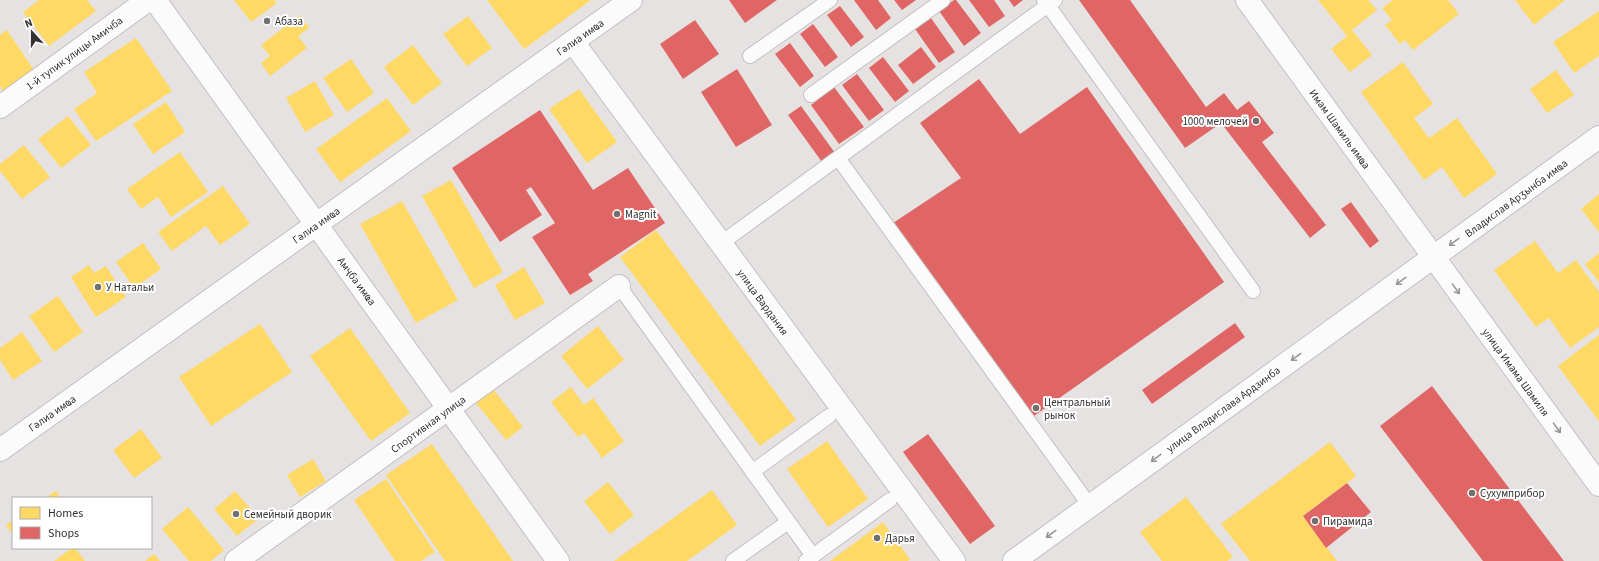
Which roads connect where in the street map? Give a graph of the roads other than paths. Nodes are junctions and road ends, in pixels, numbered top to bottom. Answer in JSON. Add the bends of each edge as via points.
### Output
{"nodes":[{"id":1,"x":148,"y":0,"type":"edge"},
{"id":2,"x":155,"y":0,"type":"edge"},
{"id":3,"x":631,"y":0,"type":"edge"},
{"id":4,"x":830,"y":0,"type":"edge"},
{"id":5,"x":943,"y":0,"type":"edge"},
{"id":6,"x":1247,"y":0,"type":"edge"},
{"id":7,"x":1049,"y":2,"type":"edge"},
{"id":8,"x":573,"y":42,"type":"junction"},
{"id":9,"x":750,"y":56,"type":"dead end"},
{"id":10,"x":811,"y":95,"type":"dead end"},
{"id":11,"x":0,"y":107,"type":"edge"},
{"id":12,"x":1599,"y":137,"type":"edge"},
{"id":13,"x":838,"y":158,"type":"junction"},
{"id":14,"x":316,"y":224,"type":"junction"},
{"id":15,"x":720,"y":244,"type":"junction"},
{"id":16,"x":1433,"y":258,"type":"junction"},
{"id":17,"x":619,"y":286,"type":"joint"},
{"id":18,"x":1253,"y":291,"type":"dead end"},
{"id":19,"x":449,"y":409,"type":"junction"},
{"id":20,"x":829,"y":416,"type":"dead end"},
{"id":21,"x":0,"y":450,"type":"edge"},
{"id":22,"x":752,"y":472,"type":"junction"},
{"id":23,"x":1599,"y":485,"type":"edge"},
{"id":24,"x":890,"y":500,"type":"dead end"},
{"id":25,"x":1090,"y":506,"type":"junction"},
{"id":26,"x":788,"y":522,"type":"junction"},
{"id":27,"x":810,"y":558,"type":"edge"},
{"id":28,"x":236,"y":561,"type":"edge"},
{"id":29,"x":558,"y":561,"type":"edge"},
{"id":30,"x":733,"y":561,"type":"edge"},
{"id":31,"x":954,"y":561,"type":"edge"},
{"id":32,"x":1014,"y":561,"type":"edge"}],
"edges":[{"from":1,"to":11,"type":"street","name":"1-й тупик улицы Амичба"},
{"from":2,"to":14,"type":"street","name":"Амҷба имҩа"},
{"from":3,"to":8,"type":"street","name":"Гәлиа имҩа"},
{"from":4,"to":9,"type":"lane"},
{"from":5,"to":10,"type":"lane"},
{"from":6,"to":16,"type":"street","name":"Имам Шамиль имҩа"},
{"from":7,"to":13,"type":"lane"},
{"from":7,"to":18,"type":"lane"},
{"from":8,"to":14,"type":"street","name":"Гәлиа имҩа"},
{"from":8,"to":15,"type":"street","name":"улица Вардания"},
{"from":12,"to":16,"type":"street","name":"Владислав Арӡынба имҩа","one_way":true},
{"from":13,"to":15,"type":"lane"},
{"from":13,"to":25,"type":"lane"},
{"from":14,"to":19,"type":"street","name":"Амҷба имҩа"},
{"from":14,"to":21,"type":"street","name":"Гәлиа имҩа"},
{"from":15,"to":31,"type":"street","name":"улица Вардания"},
{"from":16,"to":23,"type":"street","name":"улица Имама Шамиля","one_way":true},
{"from":16,"to":25,"type":"street","name":"улица Владислава Ардзинба","one_way":true},
{"from":17,"to":19,"type":"street","name":"Спортивная улица"},
{"from":17,"to":22,"type":"lane"},
{"from":19,"to":28,"type":"street","name":"Спортивная улица"},
{"from":19,"to":29,"type":"street","name":"Амҷба имҩа"},
{"from":20,"to":22,"type":"lane"},
{"from":22,"to":26,"type":"lane"},
{"from":24,"to":27,"type":"lane"},
{"from":25,"to":32,"type":"street","name":"улица Владислава Ардзинба","one_way":true},
{"from":26,"to":27,"type":"lane"},
{"from":26,"to":30,"type":"lane"}]}
